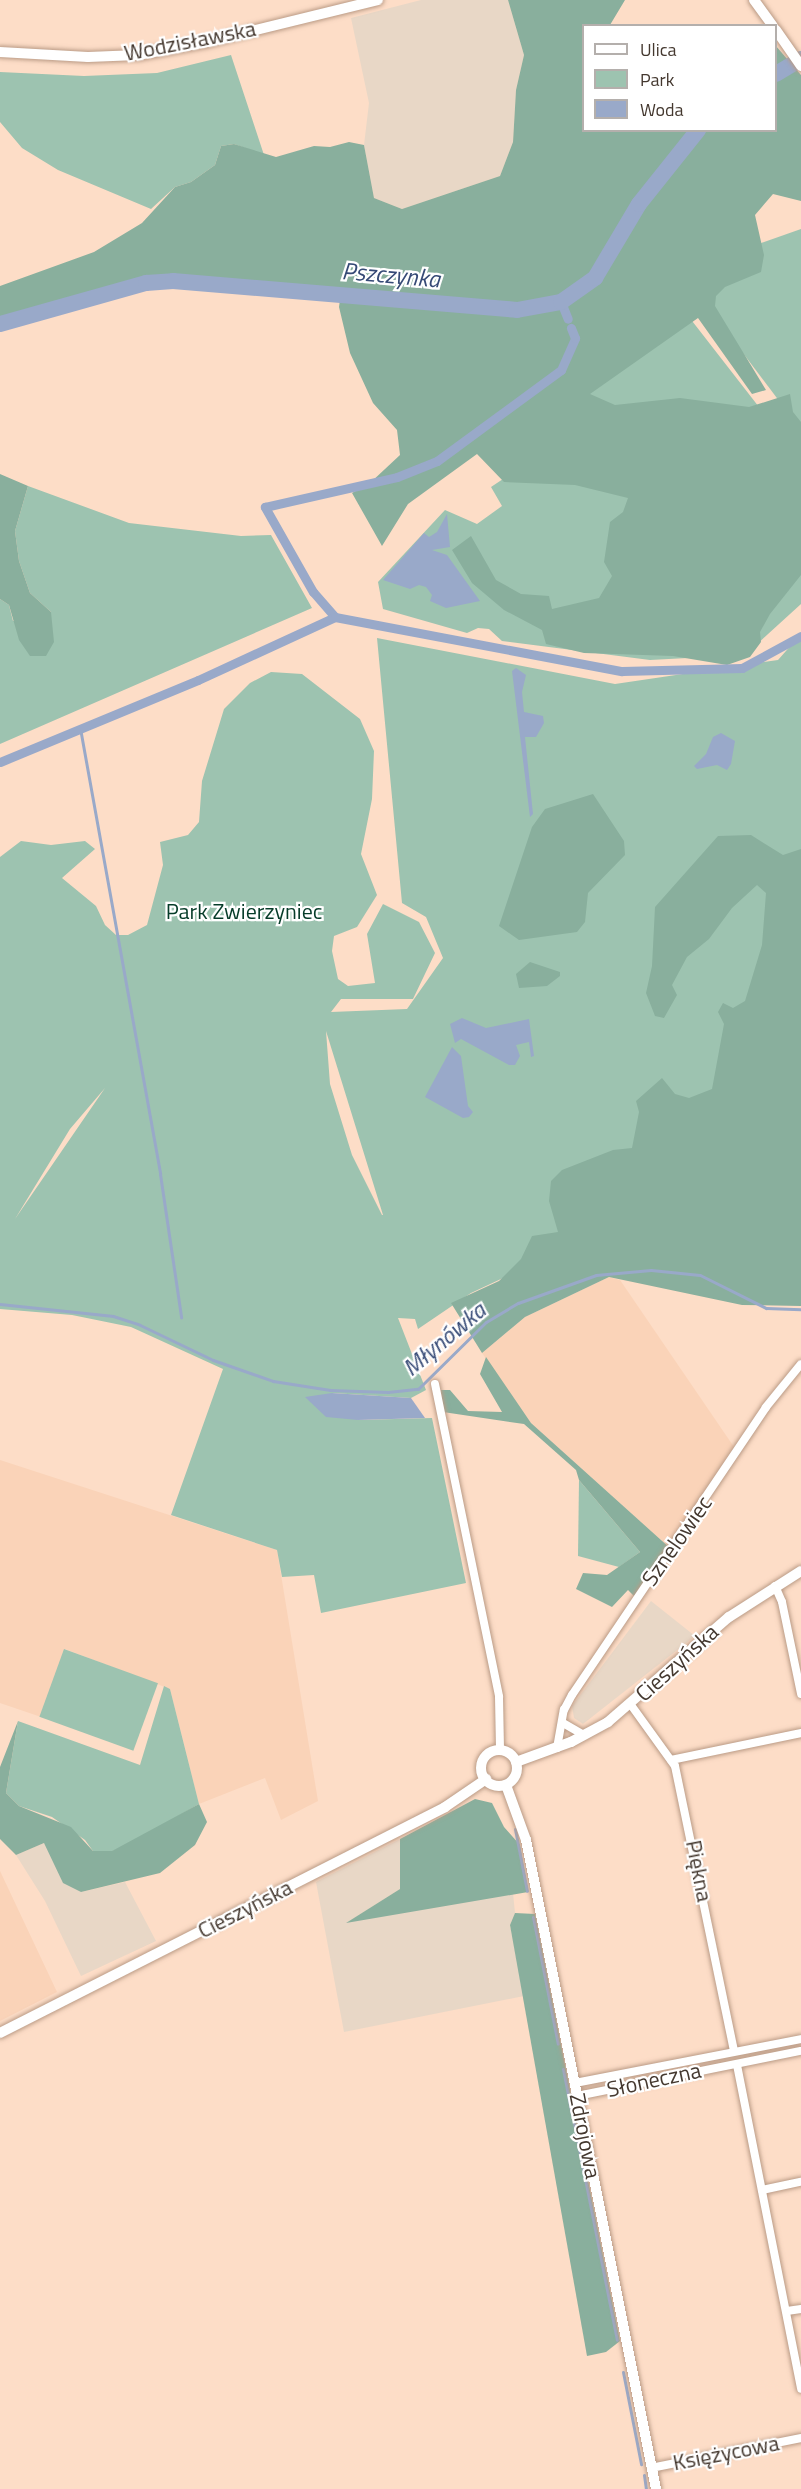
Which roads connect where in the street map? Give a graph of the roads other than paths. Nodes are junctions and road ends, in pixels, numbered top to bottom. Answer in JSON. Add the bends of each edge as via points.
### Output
{"nodes":[{"id":1,"x":378,"y":0,"type":"edge"},
{"id":2,"x":754,"y":0,"type":"edge"},
{"id":3,"x":771,"y":24,"type":"edge"},
{"id":4,"x":777,"y":31,"type":"edge"},
{"id":5,"x":0,"y":52,"type":"edge"},
{"id":6,"x":801,"y":66,"type":"edge"},
{"id":7,"x":801,"y":1364,"type":"edge"},
{"id":8,"x":435,"y":1384,"type":"dead end"},
{"id":9,"x":801,"y":1571,"type":"edge"},
{"id":10,"x":775,"y":1586,"type":"junction"},
{"id":11,"x":801,"y":1694,"type":"edge"},
{"id":12,"x":631,"y":1705,"type":"junction"},
{"id":13,"x":563,"y":1723,"type":"junction"},
{"id":14,"x":801,"y":1732,"type":"edge"},
{"id":15,"x":584,"y":1735,"type":"junction"},
{"id":16,"x":556,"y":1748,"type":"junction"},
{"id":17,"x":500,"y":1750,"type":"junction"},
{"id":18,"x":671,"y":1760,"type":"junction"},
{"id":19,"x":516,"y":1762,"type":"junction"},
{"id":20,"x":486,"y":1779,"type":"junction"},
{"id":21,"x":507,"y":1785,"type":"junction"},
{"id":22,"x":0,"y":2033,"type":"edge"},
{"id":23,"x":801,"y":2039,"type":"edge"},
{"id":24,"x":801,"y":2050,"type":"edge"},
{"id":25,"x":734,"y":2052,"type":"junction"},
{"id":26,"x":736,"y":2064,"type":"junction"},
{"id":27,"x":575,"y":2082,"type":"junction"},
{"id":28,"x":577,"y":2096,"type":"junction"},
{"id":29,"x":801,"y":2182,"type":"edge"},
{"id":30,"x":762,"y":2190,"type":"junction"},
{"id":31,"x":801,"y":2309,"type":"edge"},
{"id":32,"x":787,"y":2312,"type":"junction"},
{"id":33,"x":801,"y":2389,"type":"edge"},
{"id":34,"x":801,"y":2438,"type":"edge"},
{"id":35,"x":651,"y":2468,"type":"junction"},
{"id":36,"x":656,"y":2489,"type":"edge"}],
"edges":[{"from":1,"to":5,"type":"main road","name":"Wodzisławska","via":[[138,55],[88,57]]},
{"from":2,"to":3,"type":"main road"},
{"from":4,"to":6,"type":"main road"},
{"from":7,"to":13,"type":"street","name":"Sznelowiec","via":[[766,1407],[572,1695],[564,1710]]},
{"from":8,"to":17,"type":"street","via":[[498,1693]]},
{"from":9,"to":10,"type":"main road","name":"Cieszyńska"},
{"from":10,"to":11,"type":"street","via":[[782,1602]]},
{"from":10,"to":12,"type":"main road","name":"Cieszyńska","via":[[729,1617]]},
{"from":12,"to":15,"type":"main road","name":"Cieszyńska"},
{"from":12,"to":18,"type":"street","name":"Piękna"},
{"from":13,"to":15,"type":"street"},
{"from":13,"to":16,"type":"street","name":"Sznelowiec"},
{"from":14,"to":18,"type":"street"},
{"from":15,"to":16,"type":"main road","name":"Cieszyńska"},
{"from":16,"to":19,"type":"main road","name":"Cieszyńska"},
{"from":17,"to":19,"type":"main road"},
{"from":17,"to":20,"type":"main road","via":[[483,1760]]},
{"from":18,"to":25,"type":"street","name":"Piękna","via":[[687,1810]]},
{"from":19,"to":21,"type":"main road","via":[[516,1774]]},
{"from":20,"to":21,"type":"main road","via":[[495,1785]]},
{"from":20,"to":22,"type":"main road","name":"Cieszyńska","via":[[445,1807]]},
{"from":21,"to":27,"type":"main road","name":"Zdrojowa","via":[[526,1840]]},
{"from":23,"to":25,"type":"street","name":"Słoneczna"},
{"from":24,"to":26,"type":"street","name":"Słoneczna"},
{"from":25,"to":26,"type":"street"},
{"from":25,"to":26,"type":"street","via":[[742,2056]]},
{"from":25,"to":27,"type":"street","name":"Słoneczna"},
{"from":26,"to":28,"type":"street","name":"Słoneczna"},
{"from":26,"to":30,"type":"street"},
{"from":27,"to":28,"type":"main road","name":"Zdrojowa"},
{"from":28,"to":35,"type":"main road","name":"Zdrojowa"},
{"from":29,"to":30,"type":"street"},
{"from":30,"to":32,"type":"street"},
{"from":31,"to":32,"type":"street"},
{"from":32,"to":33,"type":"street"},
{"from":34,"to":35,"type":"street","name":"Księżycowa"},
{"from":35,"to":36,"type":"main road","name":"Zdrojowa"}]}
